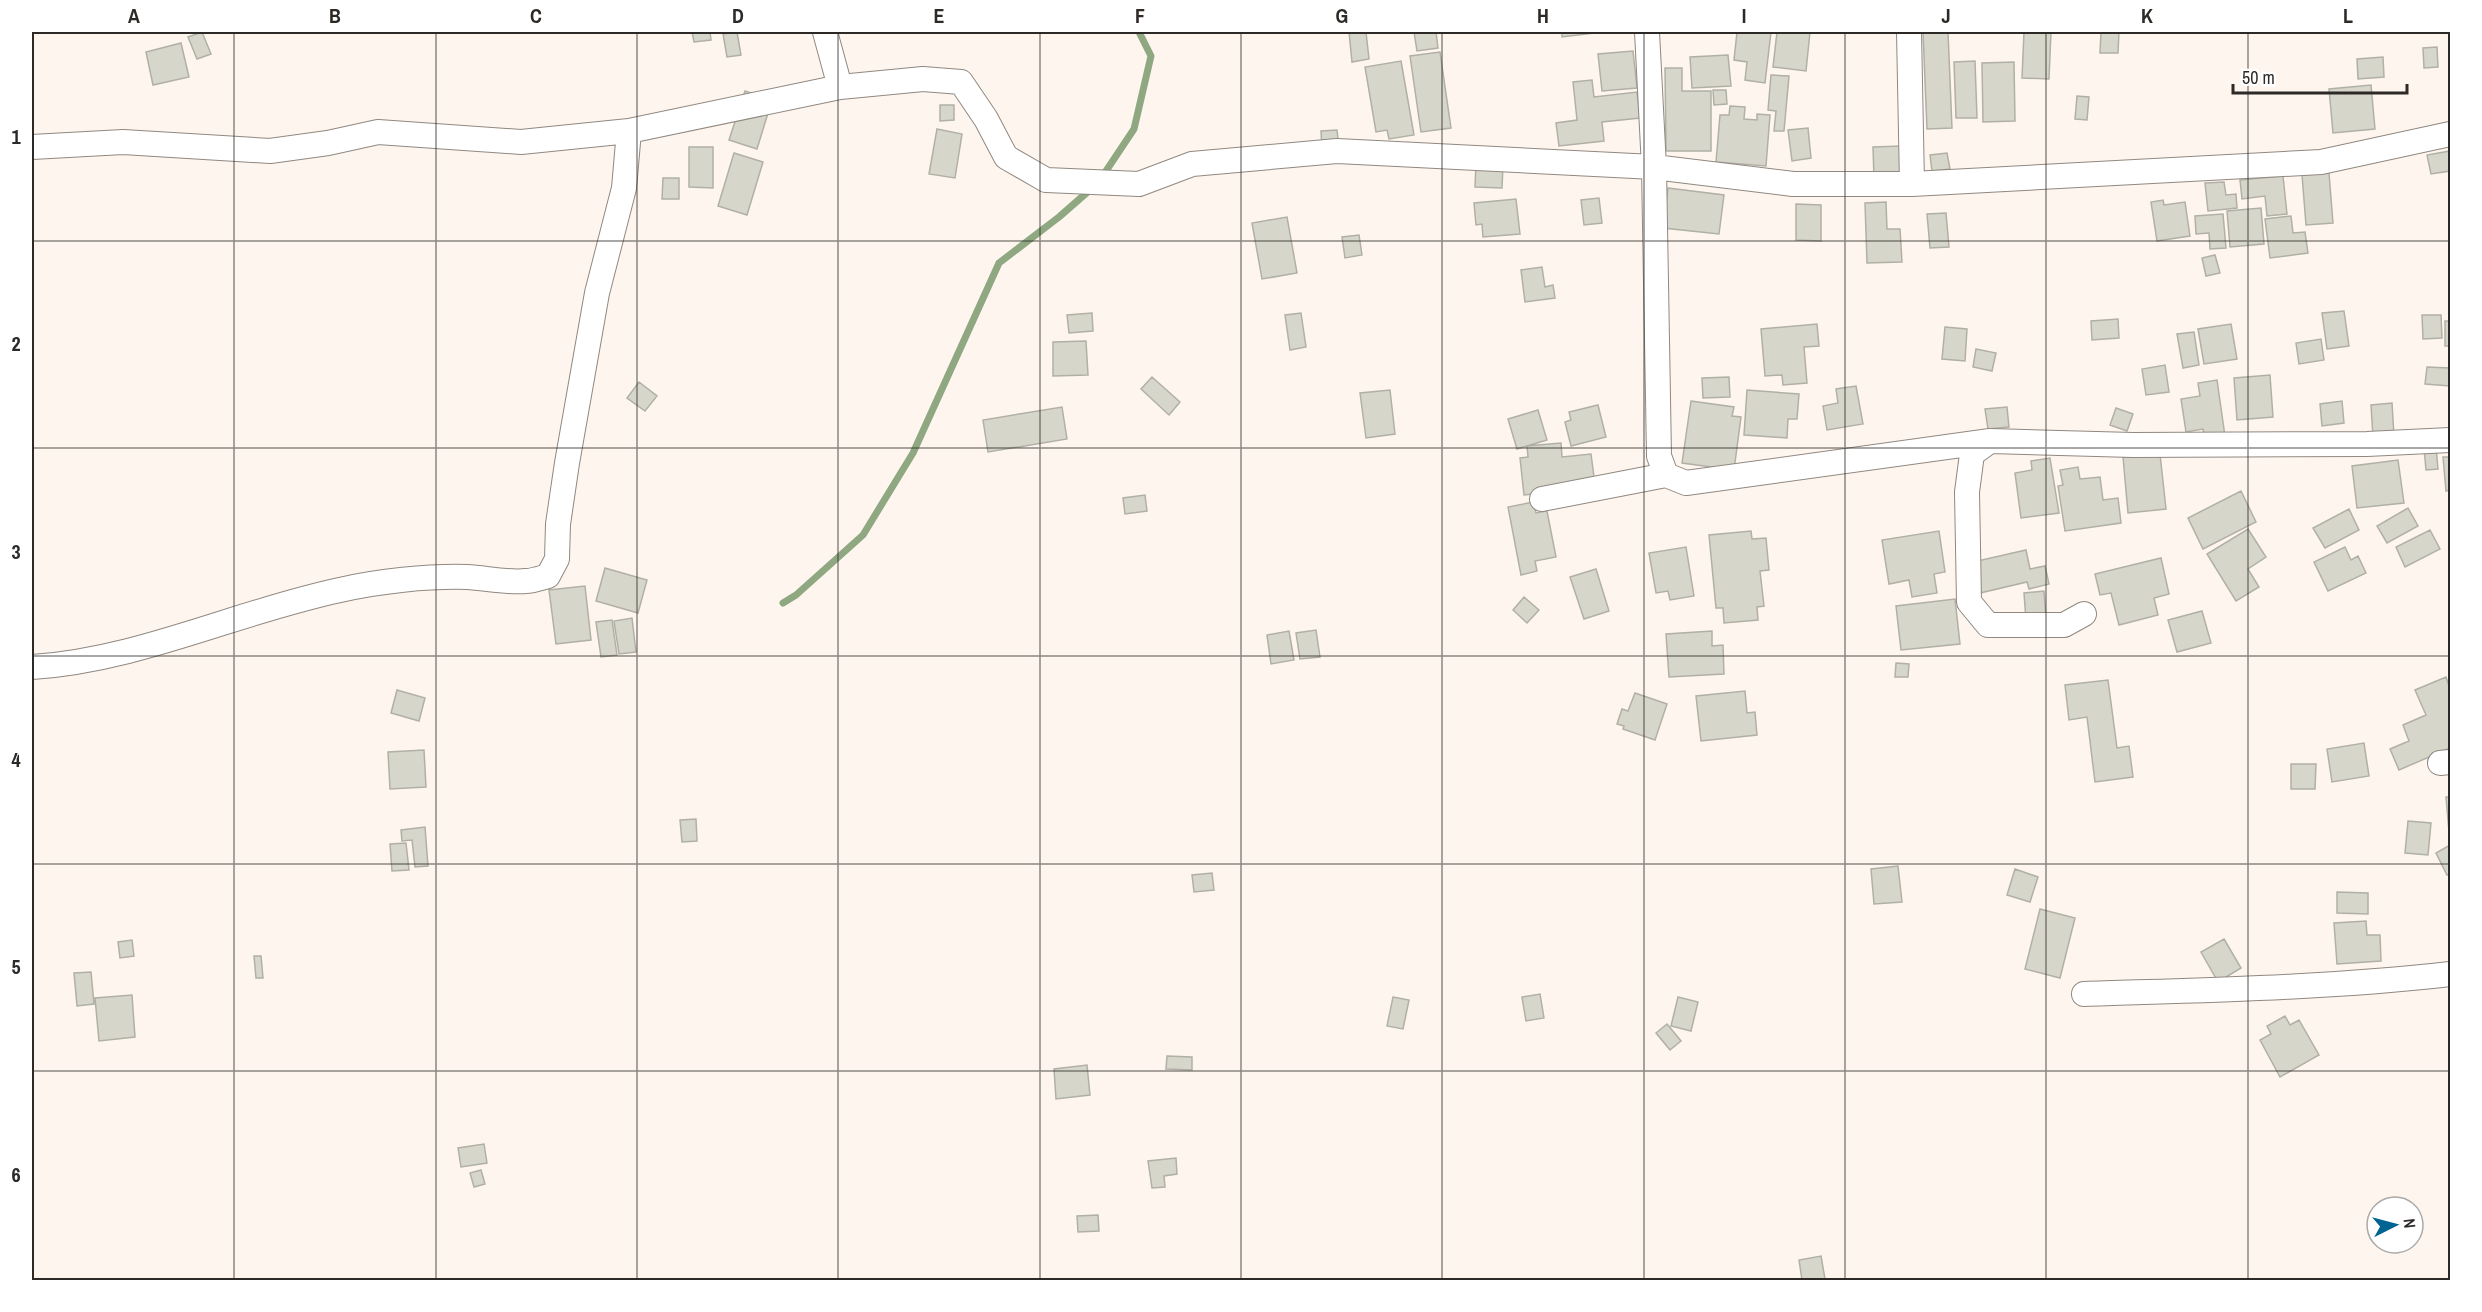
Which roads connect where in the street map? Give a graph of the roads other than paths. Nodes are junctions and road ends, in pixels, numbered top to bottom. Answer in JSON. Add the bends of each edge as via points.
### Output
{"nodes":[{"id":1,"x":825,"y":32,"type":"edge"},
{"id":2,"x":1647,"y":32,"type":"edge"},
{"id":3,"x":1909,"y":32,"type":"edge"},
{"id":4,"x":840,"y":87,"type":"junction"},
{"id":5,"x":629,"y":131,"type":"junction"},
{"id":6,"x":2451,"y":134,"type":"edge"},
{"id":7,"x":32,"y":147,"type":"edge"},
{"id":8,"x":1654,"y":167,"type":"junction"},
{"id":9,"x":1912,"y":183,"type":"junction"},
{"id":10,"x":2451,"y":440,"type":"edge"},
{"id":11,"x":1990,"y":441,"type":"junction"},
{"id":12,"x":1666,"y":475,"type":"junction"},
{"id":13,"x":1542,"y":499,"type":"dead end"},
{"id":14,"x":2084,"y":614,"type":"dead end"},
{"id":15,"x":32,"y":667,"type":"edge"},
{"id":16,"x":2451,"y":974,"type":"edge"},
{"id":17,"x":2084,"y":994,"type":"dead end"}],
"edges":[{"from":1,"to":4,"type":"street"},
{"from":2,"to":8,"type":"street"},
{"from":3,"to":9,"type":"street"},
{"from":4,"to":5,"type":"street"},
{"from":4,"to":8,"type":"street","via":[[922,79],[962,82],[1006,158],[1046,180],[1139,184],[1192,164],[1337,151]]},
{"from":5,"to":7,"type":"street","via":[[521,142],[378,132],[270,151],[123,142]]},
{"from":5,"to":15,"type":"street","via":[[624,188],[597,293],[567,463],[557,559],[548,576],[525,582],[455,578],[342,589],[113,656]]},
{"from":6,"to":9,"type":"street","via":[[2321,162]]},
{"from":8,"to":9,"type":"street","via":[[1793,184]]},
{"from":8,"to":12,"type":"street","via":[[1659,456]]},
{"from":10,"to":11,"type":"street","via":[[2133,446]]},
{"from":11,"to":12,"type":"street","via":[[1686,483]]},
{"from":11,"to":14,"type":"street","via":[[1972,454],[1967,492],[1969,602],[1988,625],[2064,625]]},
{"from":12,"to":13,"type":"street"},
{"from":16,"to":17,"type":"street","via":[[2285,988]]}]}
